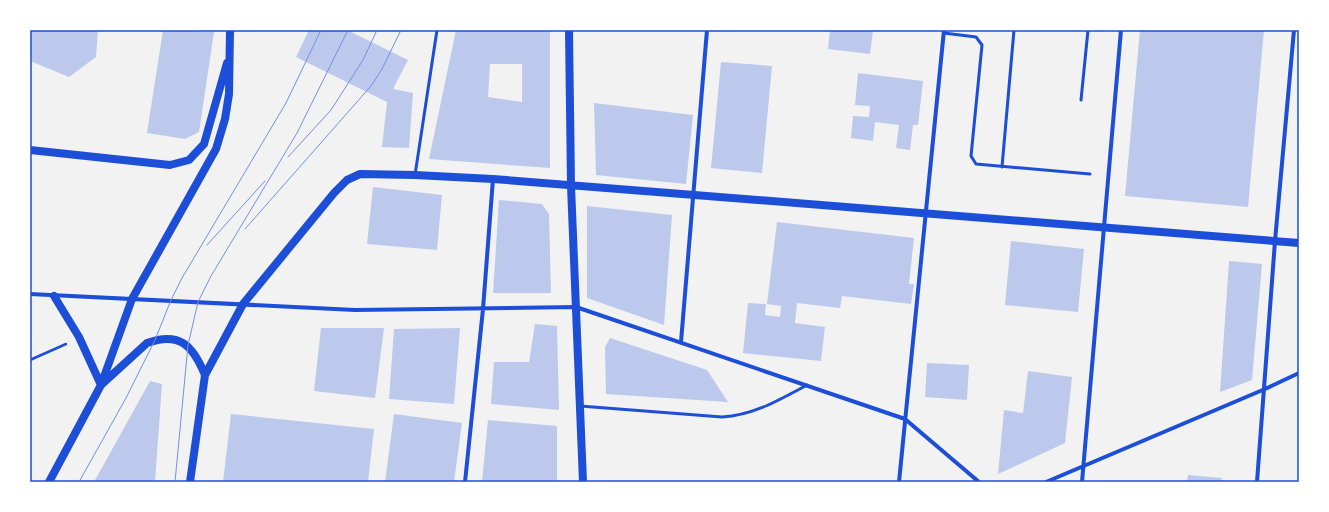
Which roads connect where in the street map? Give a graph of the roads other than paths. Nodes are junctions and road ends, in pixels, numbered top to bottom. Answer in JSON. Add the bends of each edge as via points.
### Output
{"nodes":[{"id":1,"x":230,"y":30,"type":"edge"},
{"id":2,"x":437,"y":30,"type":"edge"},
{"id":3,"x":569,"y":30,"type":"edge"},
{"id":4,"x":707,"y":30,"type":"edge"},
{"id":5,"x":1014,"y":30,"type":"edge"},
{"id":6,"x":1088,"y":30,"type":"edge"},
{"id":7,"x":1121,"y":30,"type":"edge"},
{"id":8,"x":1294,"y":30,"type":"edge"},
{"id":9,"x":944,"y":32,"type":"edge"},
{"id":10,"x":230,"y":53,"type":"junction"},
{"id":11,"x":1080,"y":100,"type":"dead end"},
{"id":12,"x":30,"y":150,"type":"edge"},
{"id":13,"x":1002,"y":167,"type":"junction"},
{"id":14,"x":1090,"y":174,"type":"dead end"},
{"id":15,"x":415,"y":175,"type":"junction"},
{"id":16,"x":493,"y":180,"type":"junction"},
{"id":17,"x":571,"y":186,"type":"junction"},
{"id":18,"x":693,"y":195,"type":"junction"},
{"id":19,"x":927,"y":214,"type":"junction"},
{"id":20,"x":1103,"y":227,"type":"junction"},
{"id":21,"x":1275,"y":241,"type":"junction"},
{"id":22,"x":1299,"y":243,"type":"edge"},
{"id":23,"x":30,"y":294,"type":"edge"},
{"id":24,"x":54,"y":296,"type":"junction"},
{"id":25,"x":132,"y":299,"type":"junction"},
{"id":26,"x":243,"y":304,"type":"junction"},
{"id":27,"x":576,"y":307,"type":"junction"},
{"id":28,"x":484,"y":309,"type":"junction"},
{"id":29,"x":681,"y":342,"type":"junction"},
{"id":30,"x":1299,"y":373,"type":"edge"},
{"id":31,"x":205,"y":375,"type":"junction"},
{"id":32,"x":101,"y":385,"type":"junction"},
{"id":33,"x":808,"y":385,"type":"junction"},
{"id":34,"x":1265,"y":389,"type":"junction"},
{"id":35,"x":580,"y":406,"type":"junction"},
{"id":36,"x":905,"y":419,"type":"junction"},
{"id":37,"x":1084,"y":466,"type":"junction"},
{"id":38,"x":49,"y":482,"type":"edge"},
{"id":39,"x":190,"y":482,"type":"edge"},
{"id":40,"x":465,"y":482,"type":"edge"},
{"id":41,"x":583,"y":482,"type":"edge"},
{"id":42,"x":899,"y":482,"type":"edge"},
{"id":43,"x":979,"y":482,"type":"edge"},
{"id":44,"x":1046,"y":482,"type":"edge"},
{"id":45,"x":1082,"y":482,"type":"edge"},
{"id":46,"x":1257,"y":482,"type":"edge"}],
"edges":[{"from":1,"to":10,"type":"main road"},
{"from":2,"to":15,"type":"lane"},
{"from":3,"to":17,"type":"main road"},
{"from":4,"to":18,"type":"street"},
{"from":5,"to":13,"type":"lane"},
{"from":6,"to":11,"type":"lane"},
{"from":7,"to":20,"type":"street"},
{"from":8,"to":21,"type":"street"},
{"from":9,"to":13,"type":"lane","via":[[976,37],[982,45],[971,156],[980,166]]},
{"from":9,"to":19,"type":"street"},
{"from":10,"to":12,"type":"main road","via":[[204,144],[189,160],[170,165]]},
{"from":10,"to":25,"type":"main road","via":[[228,100],[216,149]]},
{"from":13,"to":14,"type":"lane"},
{"from":15,"to":16,"type":"main road"},
{"from":15,"to":26,"type":"main road","via":[[360,174],[347,180]]},
{"from":16,"to":17,"type":"main road"},
{"from":16,"to":28,"type":"street"},
{"from":17,"to":18,"type":"main road"},
{"from":17,"to":27,"type":"main road"},
{"from":18,"to":19,"type":"main road"},
{"from":18,"to":29,"type":"street"},
{"from":19,"to":20,"type":"main road"},
{"from":19,"to":36,"type":"street"},
{"from":20,"to":21,"type":"main road"},
{"from":20,"to":37,"type":"street"},
{"from":21,"to":22,"type":"main road"},
{"from":21,"to":34,"type":"street"},
{"from":23,"to":24,"type":"street"},
{"from":24,"to":25,"type":"street"},
{"from":24,"to":32,"type":"main road","via":[[79,337]]},
{"from":25,"to":26,"type":"street"},
{"from":25,"to":32,"type":"main road"},
{"from":26,"to":28,"type":"street","via":[[355,310]]},
{"from":26,"to":31,"type":"main road"},
{"from":27,"to":28,"type":"street"},
{"from":27,"to":29,"type":"street"},
{"from":27,"to":35,"type":"main road"},
{"from":28,"to":40,"type":"street"},
{"from":29,"to":33,"type":"street"},
{"from":30,"to":34,"type":"street"},
{"from":31,"to":32,"type":"main road","via":[[196,355],[188,345],[170,339],[155,340],[147,343]]},
{"from":31,"to":39,"type":"main road"},
{"from":32,"to":38,"type":"main road"},
{"from":33,"to":35,"type":"lane","via":[[740,416],[722,417]]},
{"from":33,"to":36,"type":"street"},
{"from":34,"to":37,"type":"street"},
{"from":34,"to":46,"type":"street"},
{"from":35,"to":41,"type":"main road"},
{"from":36,"to":42,"type":"street"},
{"from":36,"to":43,"type":"street"},
{"from":37,"to":44,"type":"street"},
{"from":37,"to":45,"type":"street"}]}
